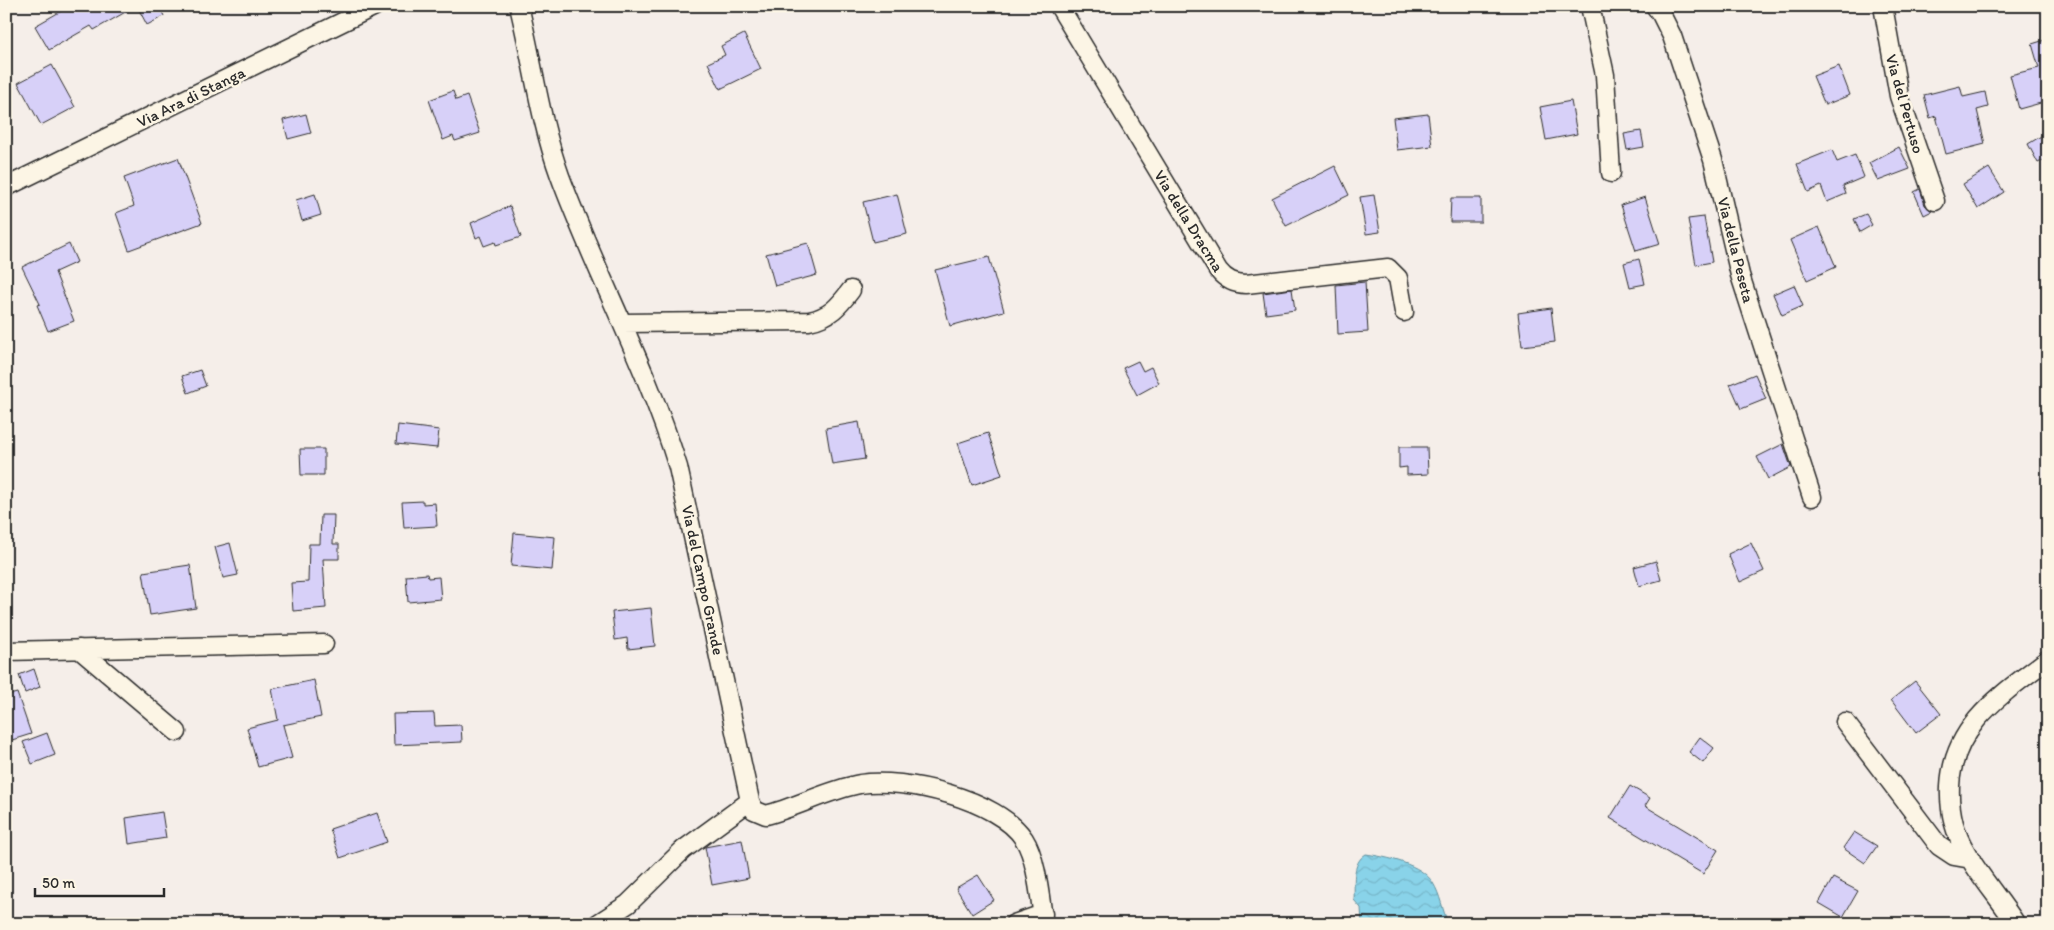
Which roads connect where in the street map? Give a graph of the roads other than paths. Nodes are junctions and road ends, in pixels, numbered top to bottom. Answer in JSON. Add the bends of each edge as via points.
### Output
{"nodes":[{"id":1,"x":375,"y":6,"type":"edge"},
{"id":2,"x":519,"y":6,"type":"edge"},
{"id":3,"x":1059,"y":6,"type":"edge"},
{"id":4,"x":1590,"y":6,"type":"edge"},
{"id":5,"x":1655,"y":6,"type":"edge"},
{"id":6,"x":1883,"y":6,"type":"edge"},
{"id":7,"x":1612,"y":173,"type":"dead end"},
{"id":8,"x":6,"y":187,"type":"edge"},
{"id":9,"x":1935,"y":201,"type":"dead end"},
{"id":10,"x":851,"y":290,"type":"dead end"},
{"id":11,"x":1404,"y":312,"type":"dead end"},
{"id":12,"x":622,"y":323,"type":"junction"},
{"id":13,"x":1812,"y":497,"type":"dead end"},
{"id":14,"x":324,"y":644,"type":"dead end"},
{"id":15,"x":79,"y":649,"type":"junction"},
{"id":16,"x":6,"y":651,"type":"edge"},
{"id":17,"x":2048,"y":659,"type":"edge"},
{"id":18,"x":1845,"y":722,"type":"dead end"},
{"id":19,"x":177,"y":732,"type":"dead end"},
{"id":20,"x":750,"y":801,"type":"junction"},
{"id":21,"x":1970,"y":859,"type":"junction"},
{"id":22,"x":1044,"y":919,"type":"edge"},
{"id":23,"x":597,"y":924,"type":"edge"},
{"id":24,"x":1014,"y":924,"type":"edge"},
{"id":25,"x":2016,"y":924,"type":"edge"}],
"edges":[{"from":1,"to":8,"type":"street","name":"Via Ara di Stanga"},
{"from":2,"to":12,"type":"street","name":"Via del Campo Grande","via":[[551,150]]},
{"from":3,"to":11,"type":"street","name":"Via della Dracma","via":[[1225,278],[1246,284],[1388,268],[1398,278]]},
{"from":4,"to":7,"type":"street","via":[[1605,75]]},
{"from":5,"to":13,"type":"street","name":"Via della Peseta","via":[[1672,36],[1710,151],[1737,265]]},
{"from":6,"to":9,"type":"street","name":"Via del Pertuso","via":[[1901,104]]},
{"from":10,"to":12,"type":"street","via":[[834,311],[809,321]]},
{"from":12,"to":20,"type":"street","name":"Via del Campo Grande","via":[[678,467]]},
{"from":14,"to":15,"type":"street"},
{"from":15,"to":16,"type":"street"},
{"from":15,"to":19,"type":"street"},
{"from":17,"to":21,"type":"street","via":[[1978,716],[1955,755],[1950,807]]},
{"from":18,"to":21,"type":"street","via":[[1940,846],[1954,856]]},
{"from":20,"to":22,"type":"street","via":[[754,810],[766,815],[851,786],[879,782],[907,784],[955,796],[997,816],[1024,838]]},
{"from":20,"to":23,"type":"street","via":[[683,850],[628,904]]},
{"from":21,"to":25,"type":"street"},
{"from":22,"to":24,"type":"street"}]}
